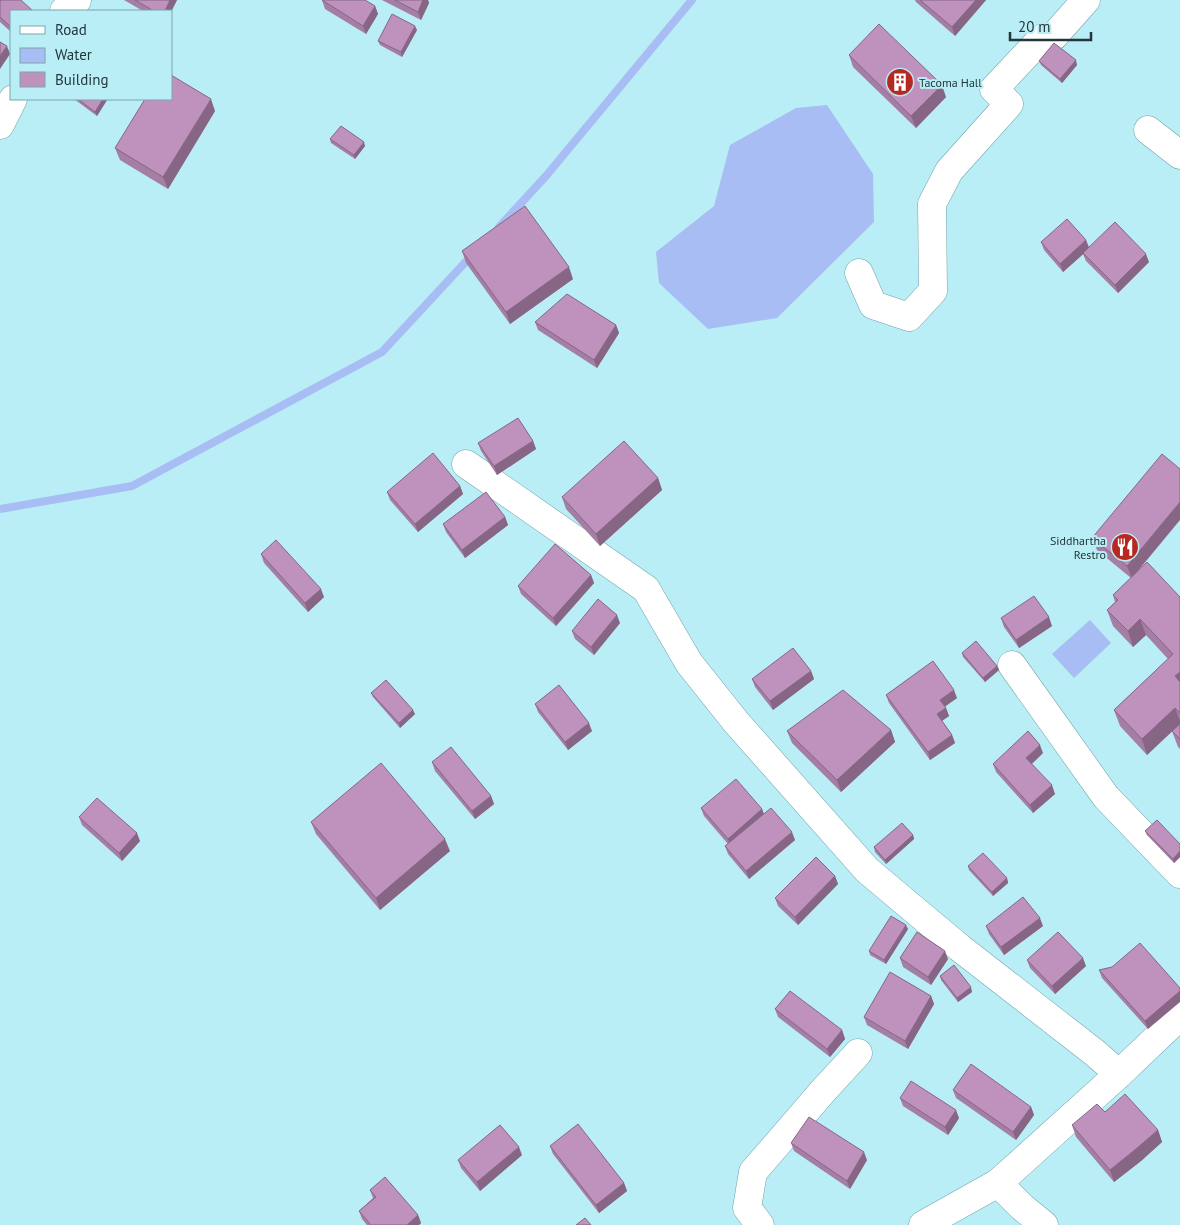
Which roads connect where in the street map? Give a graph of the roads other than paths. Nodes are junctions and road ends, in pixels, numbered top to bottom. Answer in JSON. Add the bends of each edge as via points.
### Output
{"nodes":[{"id":1,"x":77,"y":0,"type":"edge"},
{"id":2,"x":1086,"y":0,"type":"edge"},
{"id":3,"x":65,"y":10,"type":"edge"},
{"id":4,"x":12,"y":100,"type":"edge"},
{"id":5,"x":0,"y":125,"type":"edge"},
{"id":6,"x":1148,"y":130,"type":"dead end"},
{"id":7,"x":1180,"y":155,"type":"edge"},
{"id":8,"x":859,"y":273,"type":"dead end"},
{"id":9,"x":466,"y":464,"type":"dead end"},
{"id":10,"x":1012,"y":665,"type":"dead end"},
{"id":11,"x":1180,"y":874,"type":"edge"},
{"id":12,"x":1180,"y":1016,"type":"edge"},
{"id":13,"x":858,"y":1053,"type":"dead end"},
{"id":14,"x":1119,"y":1074,"type":"junction"},
{"id":15,"x":998,"y":1183,"type":"junction"},
{"id":16,"x":760,"y":1225,"type":"edge"},
{"id":17,"x":923,"y":1225,"type":"edge"},
{"id":18,"x":1044,"y":1225,"type":"edge"}],
"edges":[{"from":1,"to":3,"type":"street"},
{"from":2,"to":8,"type":"street","via":[[1054,36],[1042,38],[994,89],[1009,104],[949,171],[932,204],[933,291],[909,317],[873,305]]},
{"from":4,"to":5,"type":"street"},
{"from":6,"to":7,"type":"street"},
{"from":9,"to":14,"type":"street","via":[[646,589],[689,663],[736,722],[867,870]]},
{"from":10,"to":11,"type":"street","via":[[1106,797]]},
{"from":12,"to":14,"type":"street"},
{"from":13,"to":16,"type":"street","via":[[753,1172],[747,1208]]},
{"from":14,"to":15,"type":"street"},
{"from":15,"to":17,"type":"street"},
{"from":15,"to":18,"type":"street"}]}
